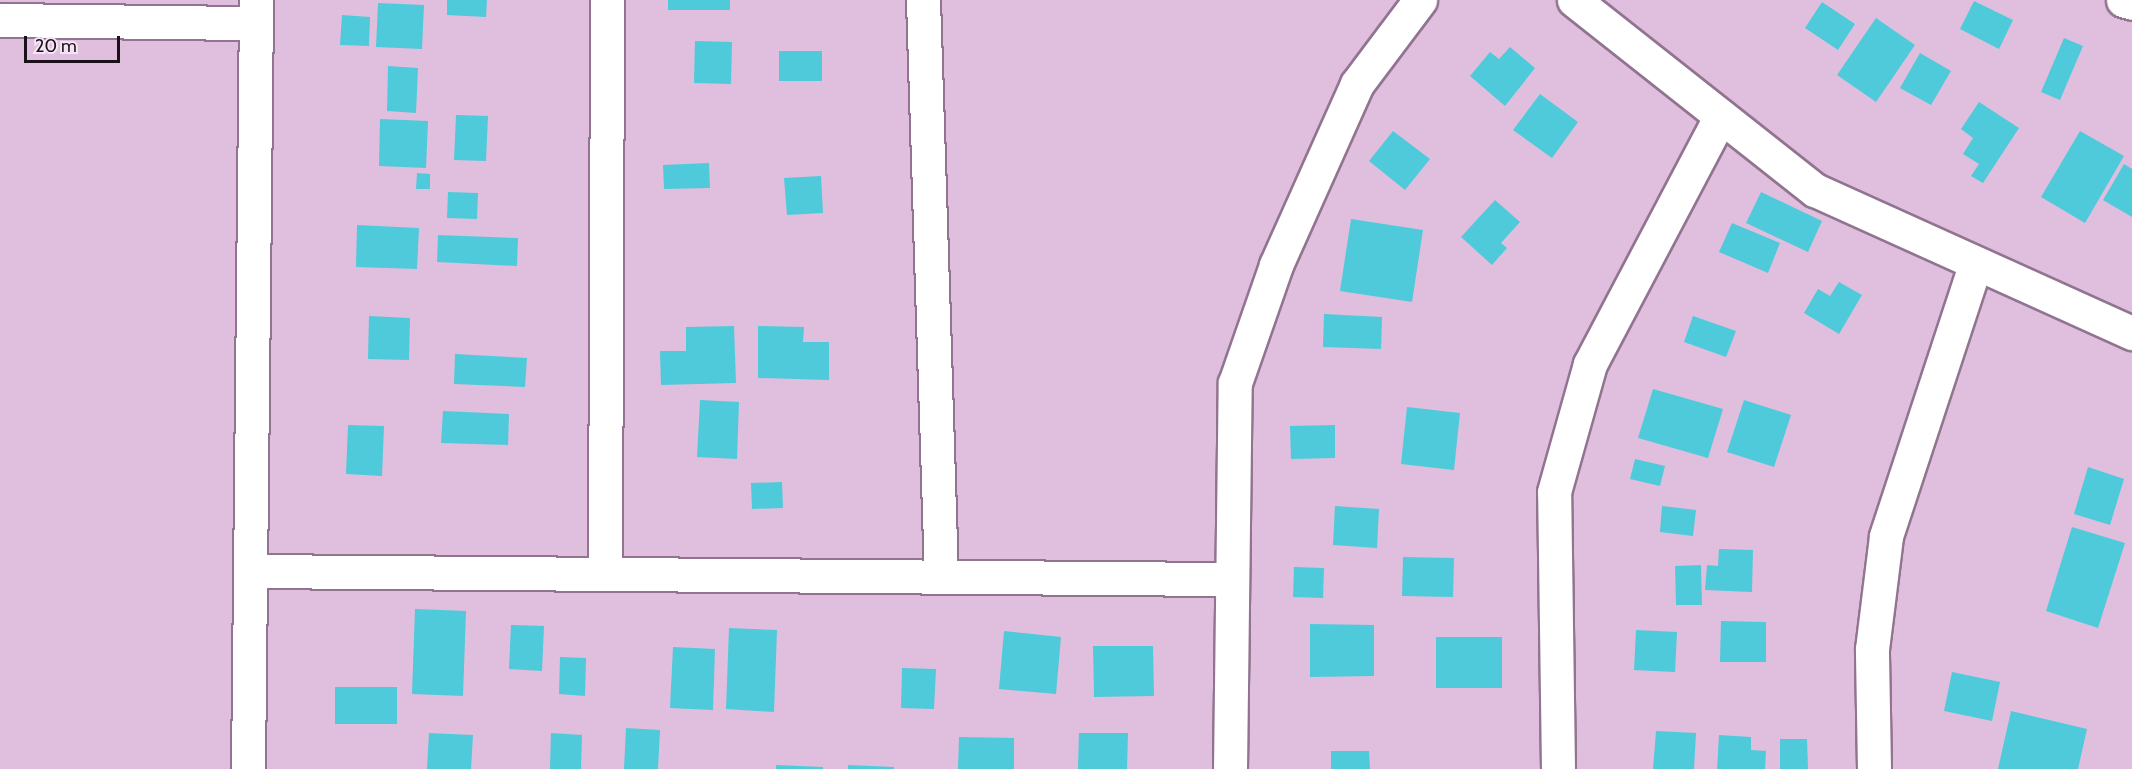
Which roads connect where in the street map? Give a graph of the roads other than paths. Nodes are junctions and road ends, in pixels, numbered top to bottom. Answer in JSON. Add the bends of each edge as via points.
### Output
{"nodes":[{"id":1,"x":607,"y":0,"type":"edge"},
{"id":2,"x":923,"y":0,"type":"edge"},
{"id":3,"x":1420,"y":0,"type":"edge"},
{"id":4,"x":1574,"y":0,"type":"edge"},
{"id":5,"x":2123,"y":0,"type":"edge"},
{"id":6,"x":2132,"y":3,"type":"edge"},
{"id":7,"x":256,"y":12,"type":"edge"},
{"id":8,"x":0,"y":20,"type":"edge"},
{"id":9,"x":1721,"y":116,"type":"junction"},
{"id":10,"x":1976,"y":262,"type":"junction"},
{"id":11,"x":2132,"y":333,"type":"edge"},
{"id":12,"x":250,"y":571,"type":"junction"},
{"id":13,"x":606,"y":574,"type":"junction"},
{"id":14,"x":941,"y":576,"type":"junction"},
{"id":15,"x":1232,"y":579,"type":"junction"},
{"id":16,"x":248,"y":769,"type":"edge"},
{"id":17,"x":1230,"y":769,"type":"edge"},
{"id":18,"x":1558,"y":769,"type":"edge"},
{"id":19,"x":1874,"y":769,"type":"edge"}],
"edges":[{"from":1,"to":13,"type":"street"},
{"from":2,"to":14,"type":"street"},
{"from":3,"to":15,"type":"street","via":[[1357,84],[1276,265],[1234,383]]},
{"from":4,"to":9,"type":"street"},
{"from":5,"to":6,"type":"street"},
{"from":7,"to":8,"type":"street"},
{"from":7,"to":12,"type":"street"},
{"from":9,"to":10,"type":"street","via":[[1815,190]]},
{"from":9,"to":18,"type":"street","via":[[1590,364],[1554,492]]},
{"from":10,"to":11,"type":"street"},
{"from":10,"to":19,"type":"street","via":[[1886,536],[1872,649]]},
{"from":12,"to":13,"type":"street"},
{"from":12,"to":16,"type":"street"},
{"from":13,"to":14,"type":"street"},
{"from":14,"to":15,"type":"street"},
{"from":15,"to":17,"type":"street"}]}
